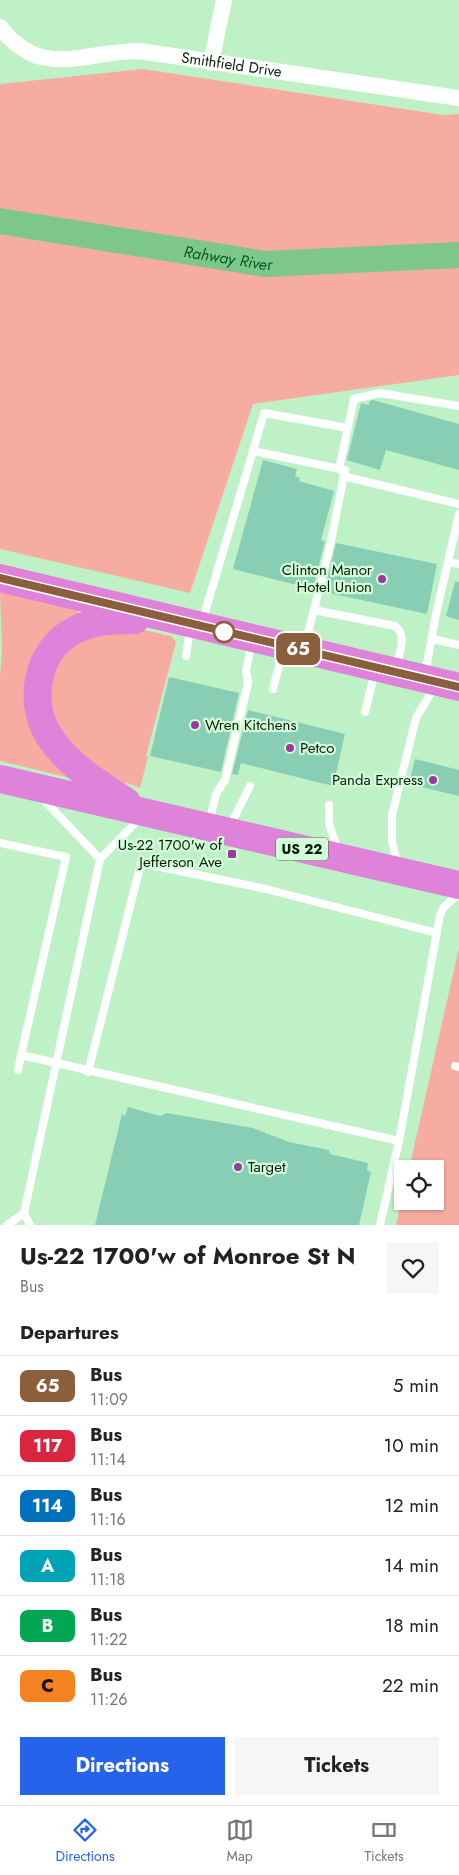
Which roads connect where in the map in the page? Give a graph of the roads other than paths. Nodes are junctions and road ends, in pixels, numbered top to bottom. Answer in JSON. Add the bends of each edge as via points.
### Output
{"nodes":[{"id":1,"x":224,"y":0,"type":"edge"},
{"id":2,"x":4,"y":32,"type":"edge"},
{"id":3,"x":211,"y":63,"type":"junction"},
{"id":4,"x":459,"y":98,"type":"edge"},
{"id":5,"x":459,"y":406,"type":"edge"},
{"id":6,"x":348,"y":428,"type":"junction"},
{"id":7,"x":253,"y":451,"type":"junction"},
{"id":8,"x":341,"y":473,"type":"junction"},
{"id":9,"x":459,"y":504,"type":"edge"},
{"id":10,"x":459,"y":514,"type":"edge"},
{"id":11,"x":448,"y":562,"type":"junction"},
{"id":12,"x":459,"y":564,"type":"edge"},
{"id":13,"x":0,"y":578,"type":"edge"},
{"id":14,"x":314,"y":610,"type":"junction"},
{"id":15,"x":188,"y":623,"type":"junction"},
{"id":16,"x":253,"y":638,"type":"junction"},
{"id":17,"x":433,"y":639,"type":"junction"},
{"id":18,"x":459,"y":645,"type":"edge"},
{"id":19,"x":294,"y":648,"type":"junction"},
{"id":20,"x":186,"y":656,"type":"dead end"},
{"id":21,"x":386,"y":670,"type":"junction"},
{"id":22,"x":440,"y":683,"type":"edge"},
{"id":23,"x":273,"y":690,"type":"dead end"},
{"id":24,"x":365,"y":712,"type":"dead end"},
{"id":25,"x":0,"y":779,"type":"edge"},
{"id":26,"x":250,"y":786,"type":"dead end"},
{"id":27,"x":32,"y":787,"type":"junction"},
{"id":28,"x":328,"y":805,"type":"dead end"},
{"id":29,"x":144,"y":812,"type":"junction"},
{"id":30,"x":217,"y":830,"type":"junction"},
{"id":31,"x":0,"y":843,"type":"edge"},
{"id":32,"x":340,"y":858,"type":"junction"},
{"id":33,"x":100,"y":859,"type":"junction"},
{"id":34,"x":400,"y":872,"type":"junction"},
{"id":35,"x":459,"y":885,"type":"edge"},
{"id":36,"x":459,"y":894,"type":"edge"},
{"id":37,"x":437,"y":932,"type":"junction"},
{"id":38,"x":22,"y":1055,"type":"junction"},
{"id":39,"x":56,"y":1064,"type":"junction"},
{"id":40,"x":18,"y":1070,"type":"dead end"},
{"id":41,"x":88,"y":1072,"type":"junction"},
{"id":42,"x":399,"y":1141,"type":"junction"},
{"id":43,"x":24,"y":1213,"type":"junction"},
{"id":44,"x":7,"y":1225,"type":"edge"},
{"id":45,"x":30,"y":1225,"type":"edge"},
{"id":46,"x":380,"y":1225,"type":"edge"}],
"edges":[{"from":1,"to":3,"type":"street"},
{"from":2,"to":3,"type":"street","name":"Smithfield Drive","via":[[26,51],[47,59],[138,51]]},
{"from":3,"to":4,"type":"street","name":"Smithfield Drive"},
{"from":5,"to":6,"type":"lane","via":[[380,393],[354,399]]},
{"from":6,"to":7,"type":"lane","via":[[264,413]]},
{"from":6,"to":8,"type":"lane"},
{"from":7,"to":8,"type":"lane"},
{"from":7,"to":15,"type":"lane"},
{"from":8,"to":9,"type":"lane"},
{"from":8,"to":14,"type":"lane","via":[[330,546]]},
{"from":10,"to":11,"type":"lane"},
{"from":11,"to":12,"type":"lane"},
{"from":11,"to":17,"type":"lane"},
{"from":13,"to":15,"type":"highway"},
{"from":14,"to":19,"type":"lane"},
{"from":14,"to":21,"type":"lane","via":[[395,626],[400,630],[403,635]]},
{"from":15,"to":16,"type":"highway"},
{"from":15,"to":20,"type":"lane"},
{"from":15,"to":29,"type":"highway","via":[[114,619],[74,630],[58,642],[47,657],[38,688],[37,701],[44,726],[56,746],[82,772]]},
{"from":16,"to":19,"type":"highway"},
{"from":16,"to":30,"type":"lane","via":[[246,670],[248,683],[225,780],[216,794]]},
{"from":17,"to":18,"type":"lane"},
{"from":17,"to":22,"type":"lane"},
{"from":19,"to":21,"type":"highway"},
{"from":19,"to":23,"type":"lane"},
{"from":21,"to":22,"type":"highway"},
{"from":21,"to":24,"type":"lane"},
{"from":22,"to":34,"type":"lane","via":[[416,718],[392,815],[392,842]]},
{"from":25,"to":27,"type":"highway","number":"US 22"},
{"from":26,"to":30,"type":"lane"},
{"from":27,"to":29,"type":"highway","number":"US 22"},
{"from":27,"to":33,"type":"lane"},
{"from":28,"to":32,"type":"lane","via":[[329,823]]},
{"from":29,"to":30,"type":"highway","number":"US 22"},
{"from":29,"to":33,"type":"lane"},
{"from":30,"to":32,"type":"highway","number":"US 22"},
{"from":31,"to":38,"type":"lane","via":[[66,857]]},
{"from":32,"to":34,"type":"highway","number":"US 22"},
{"from":33,"to":39,"type":"lane"},
{"from":34,"to":35,"type":"highway","number":"US 22"},
{"from":36,"to":37,"type":"lane","via":[[444,908]]},
{"from":37,"to":41,"type":"lane","via":[[141,863]]},
{"from":37,"to":42,"type":"lane"},
{"from":38,"to":39,"type":"lane"},
{"from":38,"to":40,"type":"lane"},
{"from":39,"to":41,"type":"lane"},
{"from":39,"to":43,"type":"lane"},
{"from":41,"to":42,"type":"lane"},
{"from":42,"to":46,"type":"lane"},
{"from":43,"to":44,"type":"lane"},
{"from":43,"to":45,"type":"lane"}]}
